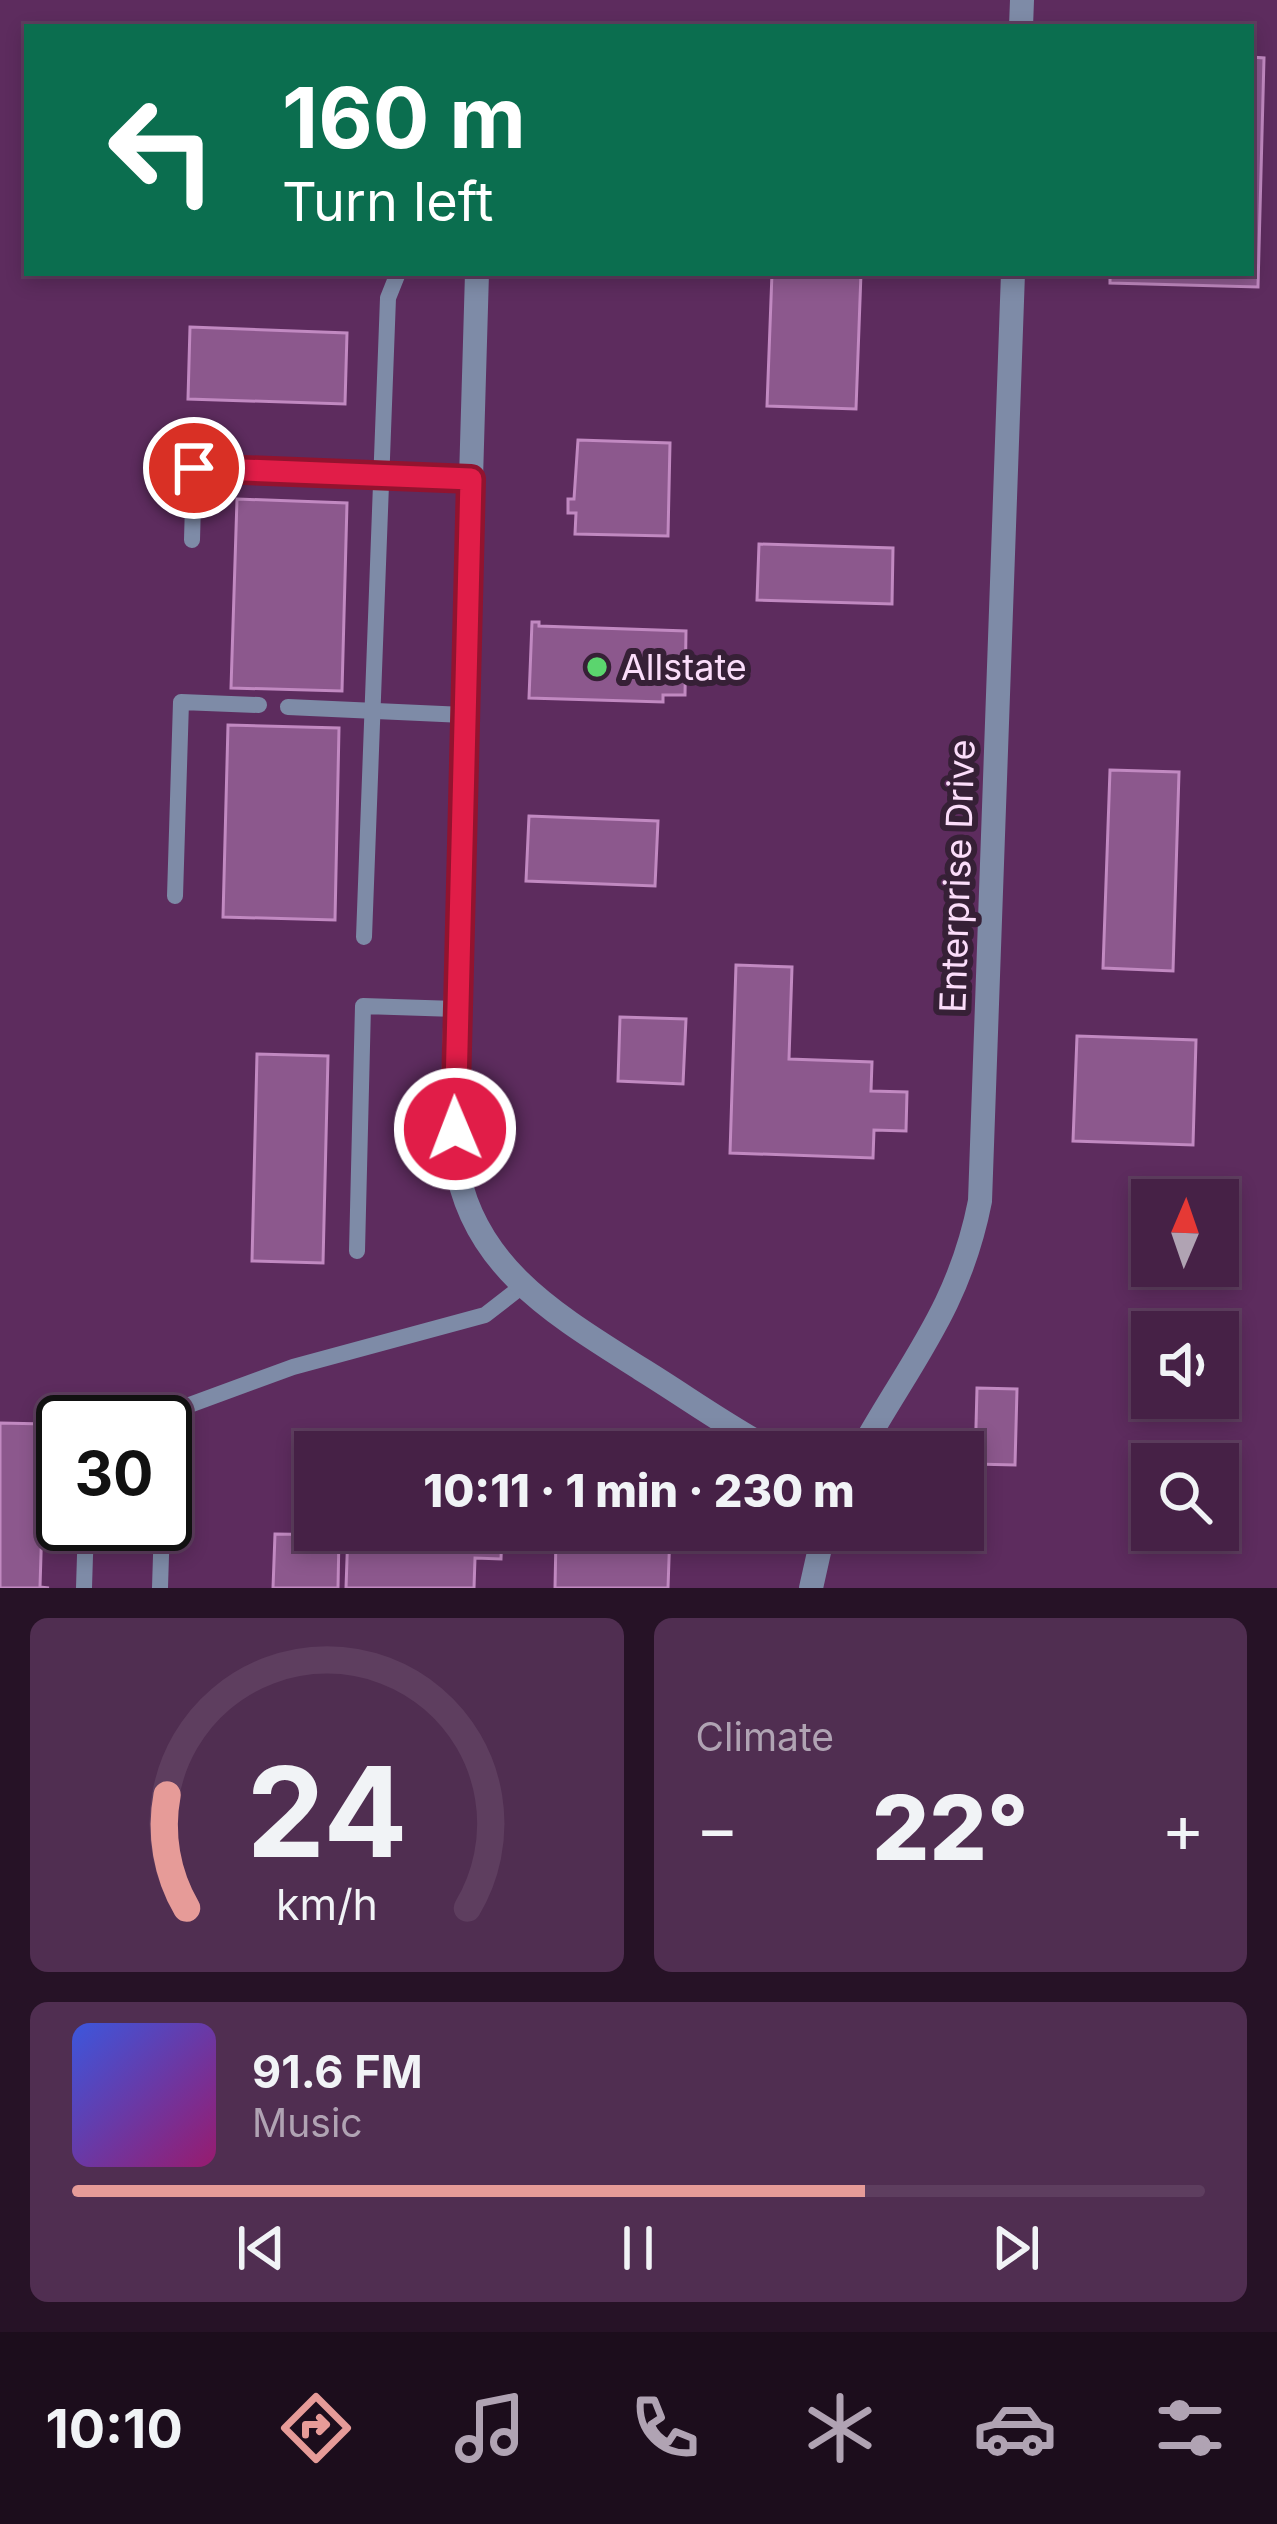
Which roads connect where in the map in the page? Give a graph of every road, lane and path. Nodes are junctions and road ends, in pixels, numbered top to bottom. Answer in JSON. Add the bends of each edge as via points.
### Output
{"nodes":[{"id":1,"x":397,"y":276,"type":"edge"},
{"id":2,"x":477,"y":276,"type":"edge"},
{"id":3,"x":1013,"y":276,"type":"edge"},
{"id":4,"x":384,"y":475,"type":"junction"},
{"id":5,"x":471,"y":479,"type":"junction"},
{"id":6,"x":192,"y":540,"type":"dead end"},
{"id":7,"x":260,"y":705,"type":"dead end"},
{"id":8,"x":288,"y":706,"type":"dead end"},
{"id":9,"x":373,"y":711,"type":"junction"},
{"id":10,"x":464,"y":715,"type":"junction"},
{"id":11,"x":176,"y":896,"type":"dead end"},
{"id":12,"x":364,"y":937,"type":"dead end"},
{"id":13,"x":456,"y":1009,"type":"junction"},
{"id":14,"x":357,"y":1251,"type":"dead end"},
{"id":15,"x":521,"y":1287,"type":"junction"},
{"id":16,"x":192,"y":1407,"type":"edge"},
{"id":17,"x":741,"y":1431,"type":"edge"},
{"id":18,"x":874,"y":1431,"type":"edge"},
{"id":19,"x":85,"y":1551,"type":"edge"},
{"id":20,"x":161,"y":1551,"type":"edge"},
{"id":21,"x":820,"y":1551,"type":"edge"},
{"id":22,"x":84,"y":1588,"type":"edge"},
{"id":23,"x":160,"y":1588,"type":"edge"},
{"id":24,"x":812,"y":1588,"type":"edge"}],
"edges":[{"from":1,"to":4,"type":"lane","via":[[388,298]]},
{"from":2,"to":5,"type":"street"},
{"from":3,"to":18,"type":"street","name":"Enterprise Drive","via":[[980,1202],[954,1293]]},
{"from":4,"to":5,"type":"lane"},
{"from":4,"to":6,"type":"lane","via":[[194,468]]},
{"from":4,"to":9,"type":"lane"},
{"from":5,"to":10,"type":"street"},
{"from":7,"to":11,"type":"lane","via":[[182,702]]},
{"from":8,"to":9,"type":"lane"},
{"from":9,"to":10,"type":"lane"},
{"from":9,"to":12,"type":"lane"},
{"from":10,"to":13,"type":"street"},
{"from":13,"to":14,"type":"lane","via":[[363,1006]]},
{"from":13,"to":15,"type":"street","via":[[456,1162],[495,1256]]},
{"from":15,"to":16,"type":"lane","via":[[485,1315],[292,1367]]},
{"from":15,"to":17,"type":"street"},
{"from":19,"to":22,"type":"lane"},
{"from":20,"to":23,"type":"lane"},
{"from":21,"to":24,"type":"street"}]}
